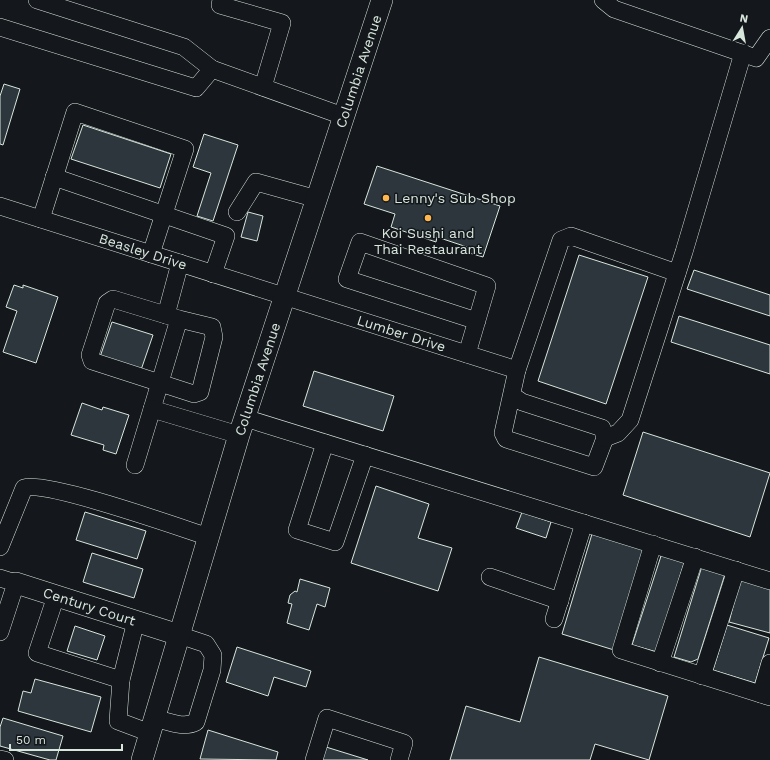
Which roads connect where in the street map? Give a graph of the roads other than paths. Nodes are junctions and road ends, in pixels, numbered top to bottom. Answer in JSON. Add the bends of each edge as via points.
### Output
{"nodes":[{"id":1,"x":37,"y":0,"type":"edge"},
{"id":2,"x":221,"y":0,"type":"edge"},
{"id":3,"x":382,"y":0,"type":"edge"},
{"id":4,"x":603,"y":0,"type":"edge"},
{"id":5,"x":0,"y":28,"type":"edge"},
{"id":6,"x":770,"y":38,"type":"edge"},
{"id":7,"x":743,"y":53,"type":"junction"},
{"id":8,"x":212,"y":68,"type":"junction"},
{"id":9,"x":262,"y":87,"type":"junction"},
{"id":10,"x":343,"y":116,"type":"junction"},
{"id":11,"x":54,"y":177,"type":"junction"},
{"id":12,"x":317,"y":199,"type":"junction"},
{"id":13,"x":0,"y":206,"type":"edge"},
{"id":14,"x":164,"y":216,"type":"junction"},
{"id":15,"x":41,"y":219,"type":"junction"},
{"id":16,"x":226,"y":236,"type":"junction"},
{"id":17,"x":152,"y":254,"type":"junction"},
{"id":18,"x":180,"y":263,"type":"junction"},
{"id":19,"x":677,"y":273,"type":"junction"},
{"id":20,"x":214,"y":274,"type":"junction"},
{"id":21,"x":286,"y":296,"type":"junction"},
{"id":22,"x":172,"y":317,"type":"junction"},
{"id":23,"x":477,"y":321,"type":"junction"},
{"id":24,"x":467,"y":354,"type":"junction"},
{"id":25,"x":517,"y":370,"type":"junction"},
{"id":26,"x":160,"y":384,"type":"junction"},
{"id":27,"x":513,"y":396,"type":"junction"},
{"id":28,"x":152,"y":408,"type":"junction"},
{"id":29,"x":242,"y":426,"type":"junction"},
{"id":30,"x":604,"y":433,"type":"junction"},
{"id":31,"x":326,"y":443,"type":"junction"},
{"id":32,"x":365,"y":455,"type":"junction"},
{"id":33,"x":135,"y":465,"type":"dead end"},
{"id":34,"x":584,"y":523,"type":"junction"},
{"id":35,"x":209,"y":537,"type":"junction"},
{"id":36,"x":653,"y":544,"type":"junction"},
{"id":37,"x":0,"y":547,"type":"edge"},
{"id":38,"x":695,"y":557,"type":"junction"},
{"id":39,"x":736,"y":570,"type":"junction"},
{"id":40,"x":490,"y":577,"type":"dead end"},
{"id":41,"x":8,"y":581,"type":"edge"},
{"id":42,"x":770,"y":581,"type":"edge"},
{"id":43,"x":56,"y":596,"type":"junction"},
{"id":44,"x":560,"y":601,"type":"junction"},
{"id":45,"x":554,"y":619,"type":"dead end"},
{"id":46,"x":136,"y":621,"type":"junction"},
{"id":47,"x":0,"y":632,"type":"edge"},
{"id":48,"x":179,"y":635,"type":"junction"},
{"id":49,"x":660,"y":662,"type":"junction"},
{"id":50,"x":770,"y":663,"type":"edge"},
{"id":51,"x":702,"y":676,"type":"junction"},
{"id":52,"x":120,"y":680,"type":"junction"},
{"id":53,"x":765,"y":696,"type":"edge"},
{"id":54,"x":152,"y":726,"type":"junction"},
{"id":55,"x":0,"y":758,"type":"edge"},
{"id":56,"x":5,"y":760,"type":"edge"},
{"id":57,"x":142,"y":760,"type":"edge"},
{"id":58,"x":314,"y":760,"type":"edge"},
{"id":59,"x":399,"y":760,"type":"edge"}],
"edges":[{"from":1,"to":8,"type":"street","via":[[184,47]]},
{"from":2,"to":9,"type":"street","via":[[220,5],[282,23]]},
{"from":3,"to":10,"type":"main road","name":"Columbia Avenue"},
{"from":4,"to":7,"type":"street","via":[[614,9]]},
{"from":5,"to":8,"type":"street","via":[[196,88]]},
{"from":6,"to":7,"type":"street","via":[[756,58]]},
{"from":7,"to":19,"type":"street"},
{"from":8,"to":9,"type":"street"},
{"from":9,"to":10,"type":"street"},
{"from":10,"to":12,"type":"main road","name":"Columbia Avenue"},
{"from":11,"to":14,"type":"street"},
{"from":11,"to":14,"type":"street","via":[[75,112],[185,149]]},
{"from":11,"to":15,"type":"street"},
{"from":12,"to":16,"type":"street","via":[[256,182],[235,215]]},
{"from":12,"to":21,"type":"main road","name":"Columbia Avenue"},
{"from":13,"to":15,"type":"street","name":"Beasley Drive"},
{"from":14,"to":16,"type":"street"},
{"from":14,"to":17,"type":"street"},
{"from":15,"to":17,"type":"street","name":"Beasley Drive"},
{"from":16,"to":20,"type":"street"},
{"from":17,"to":18,"type":"street","name":"Beasley Drive"},
{"from":18,"to":20,"type":"street","name":"Beasley Drive"},
{"from":18,"to":22,"type":"street"},
{"from":19,"to":25,"type":"street","via":[[571,236],[561,240]]},
{"from":19,"to":30,"type":"street","via":[[630,420],[618,433]]},
{"from":20,"to":21,"type":"street","name":"Beasley Drive"},
{"from":21,"to":24,"type":"street","name":"Lumber Drive"},
{"from":21,"to":29,"type":"main road","name":"Columbia Avenue"},
{"from":22,"to":26,"type":"street"},
{"from":22,"to":26,"type":"street","via":[[212,327],[214,337],[200,392],[194,394]]},
{"from":22,"to":26,"type":"street","via":[[113,299],[106,303],[90,354],[92,361]]},
{"from":23,"to":23,"type":"street","via":[[487,286],[360,242],[347,279]]},
{"from":23,"to":24,"type":"street"},
{"from":24,"to":25,"type":"street","name":"Lumber Drive"},
{"from":25,"to":27,"type":"street"},
{"from":26,"to":28,"type":"street"},
{"from":27,"to":30,"type":"street","via":[[522,402]]},
{"from":27,"to":30,"type":"street","via":[[503,432],[506,439],[594,467]]},
{"from":28,"to":29,"type":"street"},
{"from":28,"to":33,"type":"street"},
{"from":29,"to":31,"type":"street"},
{"from":29,"to":35,"type":"main road","name":"Columbia Avenue"},
{"from":31,"to":32,"type":"street"},
{"from":31,"to":32,"type":"street","via":[[297,530],[335,542]]},
{"from":32,"to":34,"type":"street"},
{"from":34,"to":36,"type":"street"},
{"from":34,"to":44,"type":"street"},
{"from":35,"to":37,"type":"street","via":[[122,509],[30,486],[24,488]]},
{"from":35,"to":48,"type":"main road","name":"Columbia Avenue"},
{"from":36,"to":38,"type":"street"},
{"from":36,"to":49,"type":"street","via":[[621,650]]},
{"from":38,"to":39,"type":"street"},
{"from":38,"to":49,"type":"street"},
{"from":39,"to":42,"type":"street"},
{"from":39,"to":51,"type":"street"},
{"from":40,"to":44,"type":"street"},
{"from":41,"to":43,"type":"main road","name":"Century Court"},
{"from":41,"to":47,"type":"street"},
{"from":43,"to":46,"type":"main road","name":"Century Court"},
{"from":43,"to":52,"type":"street","via":[[37,653]]},
{"from":44,"to":45,"type":"street"},
{"from":46,"to":48,"type":"main road","name":"Century Court"},
{"from":46,"to":52,"type":"street"},
{"from":48,"to":54,"type":"main road","name":"Columbia Avenue"},
{"from":48,"to":54,"type":"street","via":[[206,644],[213,655],[212,670],[196,722],[190,725]]},
{"from":49,"to":51,"type":"street"},
{"from":50,"to":53,"type":"street"},
{"from":51,"to":53,"type":"street"},
{"from":52,"to":54,"type":"street","via":[[118,721]]},
{"from":54,"to":57,"type":"main road","name":"Columbia Avenue"},
{"from":55,"to":56,"type":"street"},
{"from":58,"to":59,"type":"street","via":[[327,718],[404,743]]}]}
